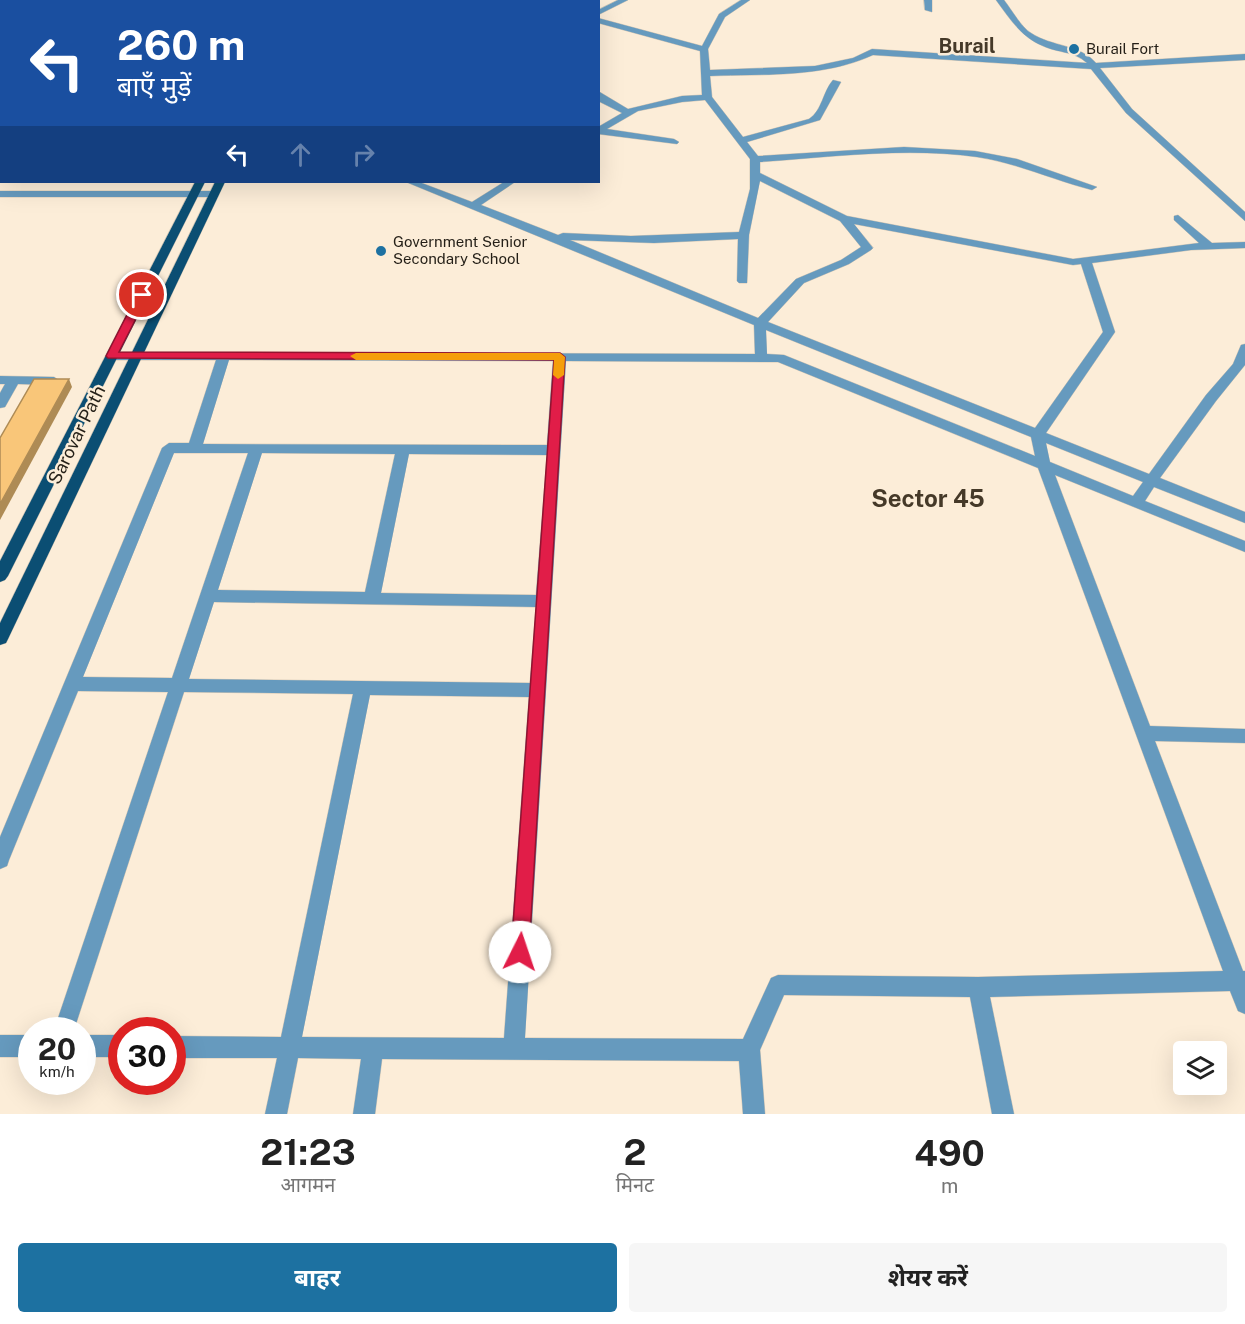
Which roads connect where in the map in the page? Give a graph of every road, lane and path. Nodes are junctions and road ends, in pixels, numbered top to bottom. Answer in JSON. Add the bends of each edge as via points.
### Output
{"nodes":[{"id":1,"x":624,"y":0,"type":"edge"},
{"id":2,"x":746,"y":0,"type":"edge"},
{"id":3,"x":928,"y":0,"type":"edge"},
{"id":4,"x":999,"y":0,"type":"edge"},
{"id":5,"x":929,"y":10,"type":"dead end"},
{"id":6,"x":600,"y":11,"type":"edge"},
{"id":7,"x":600,"y":21,"type":"edge"},
{"id":8,"x":704,"y":49,"type":"junction"},
{"id":9,"x":1245,"y":57,"type":"edge"},
{"id":10,"x":1091,"y":66,"type":"junction"},
{"id":11,"x":705,"y":73,"type":"junction"},
{"id":12,"x":836,"y":82,"type":"dead end"},
{"id":13,"x":600,"y":96,"type":"edge"},
{"id":14,"x":707,"y":97,"type":"junction"},
{"id":15,"x":627,"y":112,"type":"junction"},
{"id":16,"x":600,"y":130,"type":"edge"},
{"id":17,"x":600,"y":131,"type":"edge"},
{"id":18,"x":741,"y":141,"type":"junction"},
{"id":19,"x":674,"y":142,"type":"dead end"},
{"id":20,"x":755,"y":159,"type":"junction"},
{"id":21,"x":755,"y":174,"type":"junction"},
{"id":22,"x":200,"y":183,"type":"edge"},
{"id":23,"x":220,"y":183,"type":"edge"},
{"id":24,"x":414,"y":183,"type":"edge"},
{"id":25,"x":508,"y":183,"type":"edge"},
{"id":26,"x":1092,"y":188,"type":"dead end"},
{"id":27,"x":0,"y":194,"type":"edge"},
{"id":28,"x":194,"y":194,"type":"junction"},
{"id":29,"x":214,"y":194,"type":"junction"},
{"id":30,"x":1245,"y":203,"type":"edge"},
{"id":31,"x":1230,"y":205,"type":"junction"},
{"id":32,"x":473,"y":206,"type":"junction"},
{"id":33,"x":1178,"y":218,"type":"dead end"},
{"id":34,"x":1245,"y":218,"type":"edge"},
{"id":35,"x":844,"y":219,"type":"junction"},
{"id":36,"x":549,"y":235,"type":"junction"},
{"id":37,"x":744,"y":235,"type":"junction"},
{"id":38,"x":1245,"y":245,"type":"edge"},
{"id":39,"x":1210,"y":246,"type":"junction"},
{"id":40,"x":1086,"y":261,"type":"junction"},
{"id":41,"x":743,"y":281,"type":"dead end"},
{"id":42,"x":760,"y":323,"type":"junction"},
{"id":43,"x":1245,"y":348,"type":"edge"},
{"id":44,"x":112,"y":356,"type":"junction"},
{"id":45,"x":136,"y":356,"type":"junction"},
{"id":46,"x":224,"y":356,"type":"junction"},
{"id":47,"x":560,"y":357,"type":"junction"},
{"id":48,"x":760,"y":358,"type":"junction"},
{"id":49,"x":1242,"y":366,"type":"edge"},
{"id":50,"x":0,"y":380,"type":"edge"},
{"id":51,"x":14,"y":380,"type":"junction"},
{"id":52,"x":62,"y":381,"type":"edge"},
{"id":53,"x":0,"y":404,"type":"edge"},
{"id":54,"x":1037,"y":435,"type":"junction"},
{"id":55,"x":257,"y":448,"type":"junction"},
{"id":56,"x":194,"y":449,"type":"junction"},
{"id":57,"x":403,"y":449,"type":"junction"},
{"id":58,"x":554,"y":450,"type":"junction"},
{"id":59,"x":1044,"y":465,"type":"junction"},
{"id":60,"x":1150,"y":480,"type":"junction"},
{"id":61,"x":1136,"y":502,"type":"junction"},
{"id":62,"x":1245,"y":518,"type":"edge"},
{"id":63,"x":1245,"y":547,"type":"edge"},
{"id":64,"x":0,"y":576,"type":"edge"},
{"id":65,"x":208,"y":596,"type":"junction"},
{"id":66,"x":372,"y":598,"type":"junction"},
{"id":67,"x":544,"y":601,"type":"junction"},
{"id":68,"x":0,"y":639,"type":"edge"},
{"id":69,"x":72,"y":684,"type":"junction"},
{"id":70,"x":178,"y":685,"type":"junction"},
{"id":71,"x":363,"y":688,"type":"junction"},
{"id":72,"x":538,"y":690,"type":"junction"},
{"id":73,"x":1144,"y":733,"type":"junction"},
{"id":74,"x":1245,"y":736,"type":"edge"},
{"id":75,"x":0,"y":860,"type":"edge"},
{"id":76,"x":1241,"y":982,"type":"edge"},
{"id":77,"x":978,"y":987,"type":"junction"},
{"id":78,"x":1245,"y":1004,"type":"edge"},
{"id":79,"x":68,"y":1017,"type":"edge"},
{"id":80,"x":0,"y":1046,"type":"edge"},
{"id":81,"x":18,"y":1046,"type":"edge"},
{"id":82,"x":186,"y":1047,"type":"edge"},
{"id":83,"x":290,"y":1047,"type":"junction"},
{"id":84,"x":373,"y":1047,"type":"junction"},
{"id":85,"x":514,"y":1047,"type":"junction"},
{"id":86,"x":749,"y":1050,"type":"junction"},
{"id":87,"x":276,"y":1114,"type":"edge"},
{"id":88,"x":364,"y":1114,"type":"edge"},
{"id":89,"x":754,"y":1114,"type":"edge"},
{"id":90,"x":1003,"y":1114,"type":"edge"}],
"edges":[{"from":1,"to":6,"type":"street"},
{"from":2,"to":8,"type":"street","via":[[722,16]]},
{"from":3,"to":5,"type":"street"},
{"from":4,"to":10,"type":"street","via":[[1026,34],[1047,45],[1077,52]]},
{"from":7,"to":8,"type":"street"},
{"from":8,"to":11,"type":"street"},
{"from":9,"to":10,"type":"street"},
{"from":10,"to":11,"type":"street","via":[[872,52],[859,60],[818,68]]},
{"from":10,"to":31,"type":"street","via":[[1129,111]]},
{"from":11,"to":14,"type":"street"},
{"from":12,"to":18,"type":"street","via":[[812,123]]},
{"from":13,"to":15,"type":"street"},
{"from":14,"to":15,"type":"street","via":[[668,101]]},
{"from":14,"to":18,"type":"street"},
{"from":15,"to":16,"type":"street"},
{"from":17,"to":19,"type":"street"},
{"from":18,"to":20,"type":"street"},
{"from":20,"to":21,"type":"street"},
{"from":20,"to":26,"type":"street","via":[[904,150],[975,154],[1013,161]]},
{"from":21,"to":35,"type":"street"},
{"from":21,"to":37,"type":"street"},
{"from":22,"to":28,"type":"main road","name":"Sarovar Path"},
{"from":23,"to":29,"type":"main road","name":"Sarovar Path"},
{"from":24,"to":32,"type":"street"},
{"from":25,"to":32,"type":"street"},
{"from":27,"to":28,"type":"street"},
{"from":28,"to":29,"type":"street"},
{"from":28,"to":44,"type":"main road","name":"Sarovar Path"},
{"from":29,"to":45,"type":"main road","name":"Sarovar Path"},
{"from":30,"to":31,"type":"street"},
{"from":31,"to":34,"type":"street"},
{"from":32,"to":36,"type":"street"},
{"from":33,"to":39,"type":"street"},
{"from":35,"to":40,"type":"street","via":[[1073,262]]},
{"from":35,"to":42,"type":"street","via":[[867,248],[800,281]]},
{"from":36,"to":37,"type":"street","via":[[601,240]]},
{"from":36,"to":42,"type":"street"},
{"from":37,"to":41,"type":"street"},
{"from":38,"to":39,"type":"street"},
{"from":39,"to":40,"type":"street"},
{"from":40,"to":54,"type":"street","via":[[1109,332]]},
{"from":42,"to":48,"type":"street"},
{"from":42,"to":54,"type":"street"},
{"from":43,"to":49,"type":"street"},
{"from":44,"to":45,"type":"street"},
{"from":44,"to":64,"type":"main road","name":"Sarovar Path"},
{"from":45,"to":46,"type":"street"},
{"from":45,"to":68,"type":"main road","name":"Sarovar Path"},
{"from":46,"to":47,"type":"street"},
{"from":46,"to":56,"type":"street"},
{"from":47,"to":48,"type":"street"},
{"from":47,"to":58,"type":"street"},
{"from":48,"to":59,"type":"street","via":[[780,358]]},
{"from":49,"to":60,"type":"street","via":[[1210,398]]},
{"from":50,"to":51,"type":"street"},
{"from":51,"to":52,"type":"street"},
{"from":51,"to":53,"type":"street"},
{"from":54,"to":59,"type":"street"},
{"from":54,"to":60,"type":"street"},
{"from":55,"to":56,"type":"street"},
{"from":55,"to":57,"type":"street"},
{"from":55,"to":65,"type":"street"},
{"from":56,"to":69,"type":"street","via":[[169,448]]},
{"from":57,"to":58,"type":"street"},
{"from":57,"to":66,"type":"street"},
{"from":58,"to":67,"type":"street"},
{"from":59,"to":61,"type":"street"},
{"from":59,"to":73,"type":"street"},
{"from":60,"to":61,"type":"street"},
{"from":60,"to":62,"type":"street"},
{"from":61,"to":63,"type":"street"},
{"from":65,"to":66,"type":"street"},
{"from":65,"to":70,"type":"street"},
{"from":66,"to":67,"type":"street"},
{"from":67,"to":72,"type":"street"},
{"from":69,"to":70,"type":"street"},
{"from":69,"to":75,"type":"street"},
{"from":70,"to":71,"type":"street"},
{"from":70,"to":79,"type":"street"},
{"from":71,"to":72,"type":"street"},
{"from":71,"to":83,"type":"street"},
{"from":72,"to":85,"type":"street"},
{"from":73,"to":74,"type":"street"},
{"from":73,"to":76,"type":"street"},
{"from":76,"to":77,"type":"street"},
{"from":76,"to":78,"type":"street"},
{"from":77,"to":86,"type":"street","via":[[778,985]]},
{"from":77,"to":90,"type":"street"},
{"from":80,"to":81,"type":"street"},
{"from":82,"to":83,"type":"street"},
{"from":83,"to":84,"type":"street"},
{"from":83,"to":87,"type":"street"},
{"from":84,"to":85,"type":"street"},
{"from":84,"to":88,"type":"street"},
{"from":85,"to":86,"type":"street"},
{"from":86,"to":89,"type":"street"}]}
